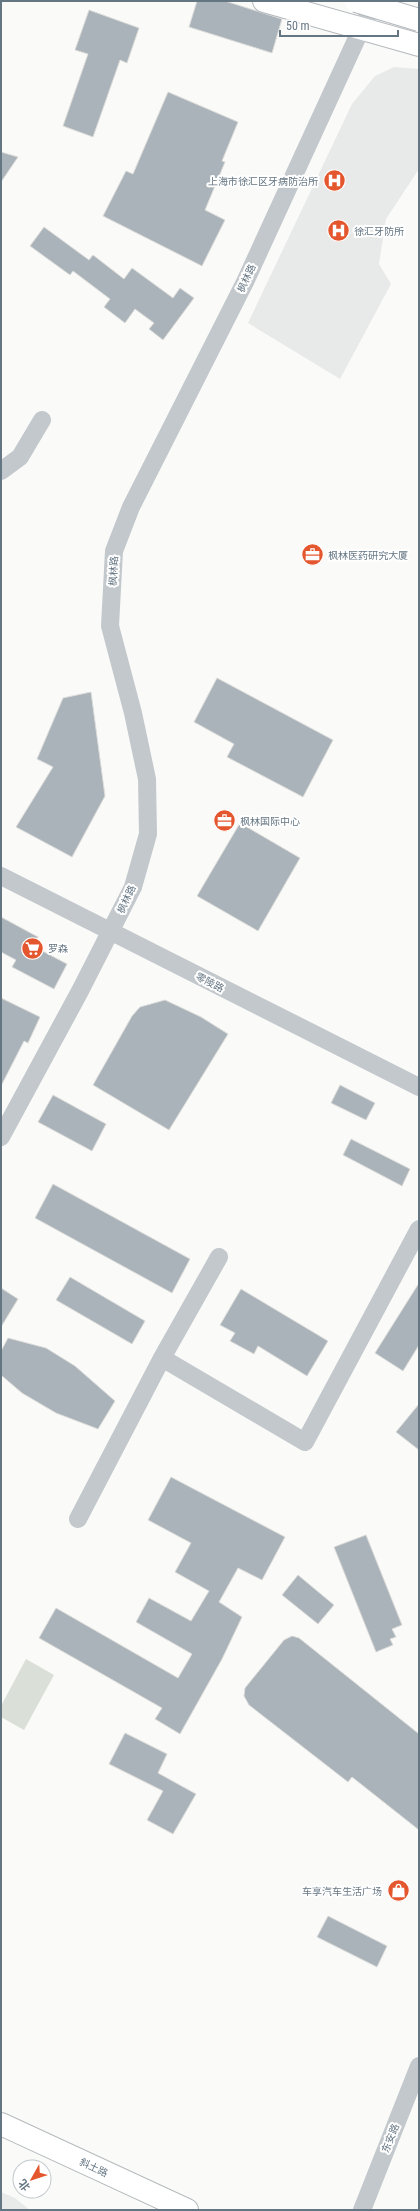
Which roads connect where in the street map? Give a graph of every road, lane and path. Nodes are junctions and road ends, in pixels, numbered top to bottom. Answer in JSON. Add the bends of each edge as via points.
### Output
{"nodes":[{"id":1,"x":264,"y":1,"type":"edge"},
{"id":2,"x":356,"y":1,"type":"edge"},
{"id":3,"x":374,"y":1,"type":"edge"},
{"id":4,"x":419,"y":20,"type":"edge"},
{"id":5,"x":360,"y":29,"type":"junction"},
{"id":6,"x":419,"y":45,"type":"edge"},
{"id":7,"x":42,"y":420,"type":"dead end"},
{"id":8,"x":1,"y":472,"type":"edge"},
{"id":9,"x":1,"y":876,"type":"edge"},
{"id":10,"x":110,"y":933,"type":"junction"},
{"id":11,"x":419,"y":1087,"type":"edge"},
{"id":12,"x":1,"y":1137,"type":"edge"},
{"id":13,"x":419,"y":1229,"type":"edge"},
{"id":14,"x":219,"y":1257,"type":"dead end"},
{"id":15,"x":162,"y":1358,"type":"junction"},
{"id":16,"x":78,"y":1519,"type":"dead end"},
{"id":17,"x":419,"y":2066,"type":"edge"},
{"id":18,"x":1,"y":2124,"type":"edge"},
{"id":19,"x":187,"y":2210,"type":"edge"},
{"id":20,"x":362,"y":2210,"type":"edge"}],
"edges":[{"from":1,"to":5,"type":"main road"},
{"from":2,"to":4,"type":"main road","bridge":true},
{"from":3,"to":5,"type":"street","name":"枫林路"},
{"from":5,"to":6,"type":"main road"},
{"from":5,"to":10,"type":"street","name":"枫林路","via":[[245,282],[131,507],[114,552],[110,626],[147,779],[148,834],[133,887]]},
{"from":7,"to":8,"type":"street","via":[[20,457]]},
{"from":9,"to":10,"type":"street","name":"零陵路"},
{"from":10,"to":11,"type":"street","name":"零陵路"},
{"from":10,"to":12,"type":"street","name":"枫林路"},
{"from":13,"to":15,"type":"street","via":[[305,1442]]},
{"from":14,"to":15,"type":"street"},
{"from":15,"to":16,"type":"street"},
{"from":17,"to":20,"type":"street","name":"东安路"},
{"from":18,"to":19,"type":"main road","name":"斜土路"}]}
